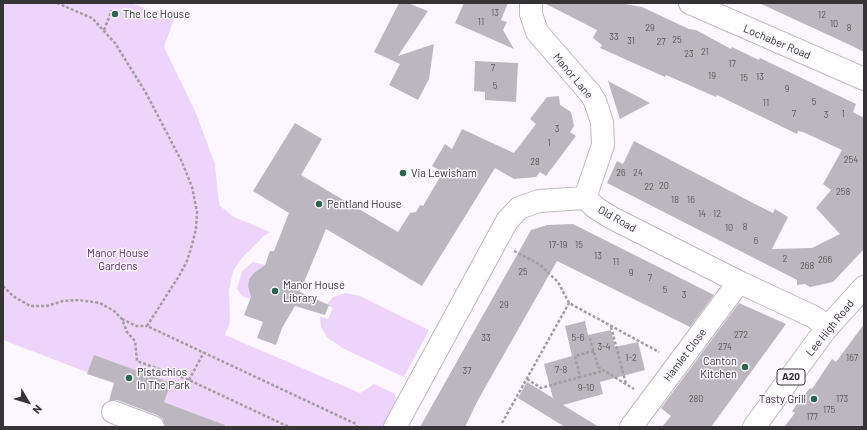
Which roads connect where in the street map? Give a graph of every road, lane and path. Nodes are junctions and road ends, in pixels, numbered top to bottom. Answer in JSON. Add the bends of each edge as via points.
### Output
{"nodes":[{"id":1,"x":57,"y":3,"type":"edge"},
{"id":2,"x":531,"y":3,"type":"edge"},
{"id":3,"x":690,"y":3,"type":"edge"},
{"id":4,"x":112,"y":10,"type":"dead end"},
{"id":5,"x":104,"y":30,"type":"junction"},
{"id":6,"x":864,"y":80,"type":"edge"},
{"id":7,"x":585,"y":198,"type":"junction"},
{"id":8,"x":495,"y":241,"type":"junction"},
{"id":9,"x":739,"y":282,"type":"junction"},
{"id":10,"x":3,"y":286,"type":"edge"},
{"id":11,"x":864,"y":287,"type":"edge"},
{"id":12,"x":569,"y":303,"type":"junction"},
{"id":13,"x":122,"y":319,"type":"junction"},
{"id":14,"x":147,"y":326,"type":"junction"},
{"id":15,"x":611,"y":326,"type":"junction"},
{"id":16,"x":828,"y":327,"type":"junction"},
{"id":17,"x":590,"y":338,"type":"dead end"},
{"id":18,"x":594,"y":351,"type":"junction"},
{"id":19,"x":204,"y":352,"type":"junction"},
{"id":20,"x":679,"y":363,"type":"junction"},
{"id":21,"x":603,"y":371,"type":"junction"},
{"id":22,"x":580,"y":377,"type":"junction"},
{"id":23,"x":526,"y":379,"type":"junction"},
{"id":24,"x":189,"y":380,"type":"junction"},
{"id":25,"x":626,"y":384,"type":"junction"},
{"id":26,"x":638,"y":391,"type":"dead end"},
{"id":27,"x":113,"y":412,"type":"dead end"},
{"id":28,"x":502,"y":422,"type":"dead end"},
{"id":29,"x":760,"y":425,"type":"edge"},
{"id":30,"x":153,"y":427,"type":"edge"},
{"id":31,"x":290,"y":427,"type":"edge"},
{"id":32,"x":357,"y":427,"type":"edge"},
{"id":33,"x":395,"y":427,"type":"edge"},
{"id":34,"x":631,"y":427,"type":"edge"}],
"edges":[{"from":1,"to":5,"type":"path","via":[[92,18]]},
{"from":2,"to":7,"type":"main road","name":"Manor Lane","via":[[531,14],[537,32],[590,93],[602,122],[603,145]]},
{"from":3,"to":6,"type":"main road","name":"Lochaber Road"},
{"from":4,"to":5,"type":"path"},
{"from":5,"to":14,"type":"path","via":[[124,57],[182,162],[192,187],[197,212],[196,229],[187,261]]},
{"from":7,"to":8,"type":"main road","via":[[539,201],[519,208],[507,221]]},
{"from":7,"to":9,"type":"main road","name":"Old Road","via":[[612,218]]},
{"from":8,"to":12,"type":"path","via":[[539,264],[558,282]]},
{"from":8,"to":33,"type":"main road"},
{"from":9,"to":16,"type":"main road","name":"Old Road","via":[[814,317]]},
{"from":9,"to":20,"type":"main road","name":"Hamlet Close"},
{"from":10,"to":13,"type":"path","via":[[13,296],[30,306],[47,306],[79,300],[100,303]]},
{"from":11,"to":16,"type":"main road","name":"Lee High Road","number":"A20"},
{"from":12,"to":15,"type":"path"},
{"from":12,"to":23,"type":"path"},
{"from":13,"to":14,"type":"path","via":[[136,326]]},
{"from":13,"to":24,"type":"path","via":[[127,332],[135,341],[137,360]]},
{"from":14,"to":19,"type":"path"},
{"from":15,"to":20,"type":"path"},
{"from":15,"to":25,"type":"path"},
{"from":16,"to":29,"type":"main road","name":"Lee High Road","number":"A20"},
{"from":17,"to":18,"type":"path"},
{"from":18,"to":21,"type":"path","via":[[598,367]]},
{"from":18,"to":22,"type":"path","via":[[575,356]]},
{"from":19,"to":24,"type":"path"},
{"from":19,"to":32,"type":"path","via":[[356,424]]},
{"from":20,"to":34,"type":"main road","name":"Hamlet Close"},
{"from":21,"to":22,"type":"path"},
{"from":21,"to":25,"type":"path"},
{"from":22,"to":23,"type":"path","via":[[541,388]]},
{"from":23,"to":28,"type":"path"},
{"from":24,"to":31,"type":"path"},
{"from":25,"to":26,"type":"path"},
{"from":27,"to":30,"type":"main road"}]}
